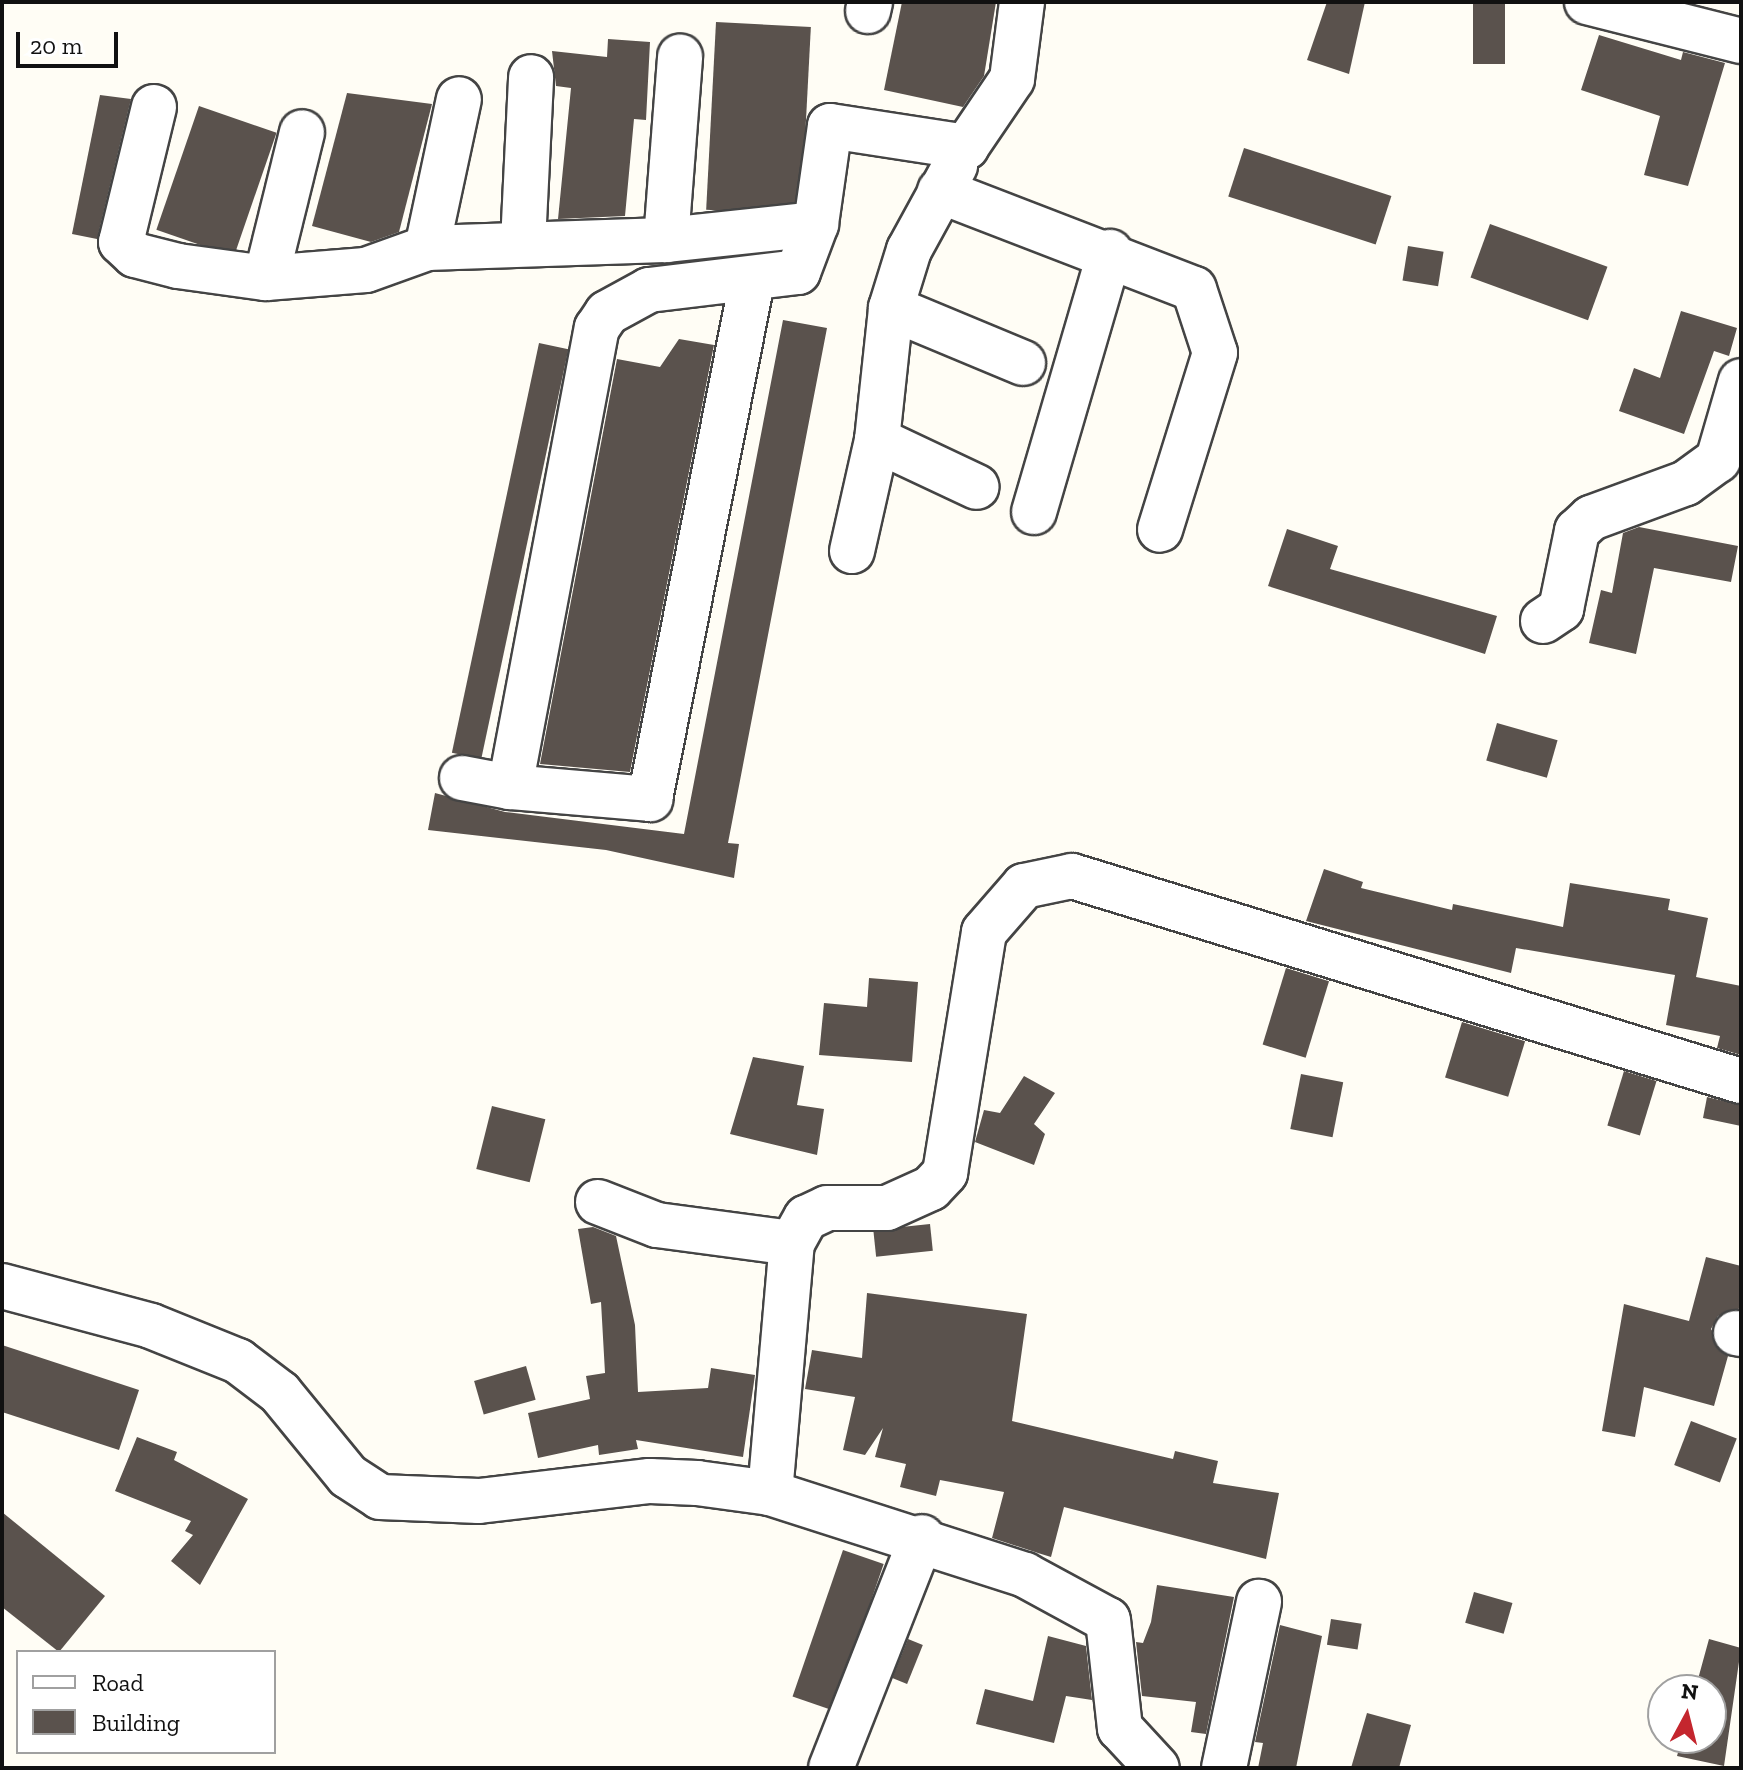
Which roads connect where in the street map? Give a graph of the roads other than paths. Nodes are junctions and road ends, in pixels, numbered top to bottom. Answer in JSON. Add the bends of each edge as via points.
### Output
{"nodes":[{"id":1,"x":1022,"y":2,"type":"edge"},
{"id":2,"x":1587,"y":2,"type":"edge"},
{"id":3,"x":1737,"y":27,"type":"edge"},
{"id":4,"x":680,"y":57,"type":"dead end"},
{"id":5,"x":531,"y":77,"type":"dead end"},
{"id":6,"x":459,"y":99,"type":"dead end"},
{"id":7,"x":154,"y":107,"type":"dead end"},
{"id":8,"x":302,"y":132,"type":"dead end"},
{"id":9,"x":966,"y":147,"type":"junction"},
{"id":10,"x":940,"y":191,"type":"junction"},
{"id":11,"x":816,"y":224,"type":"junction"},
{"id":12,"x":666,"y":240,"type":"junction"},
{"id":13,"x":523,"y":243,"type":"junction"},
{"id":14,"x":427,"y":248,"type":"junction"},
{"id":15,"x":1110,"y":252,"type":"junction"},
{"id":16,"x":266,"y":278,"type":"junction"},
{"id":17,"x":752,"y":281,"type":"junction"},
{"id":18,"x":891,"y":308,"type":"junction"},
{"id":19,"x":1023,"y":363,"type":"dead end"},
{"id":20,"x":1741,"y":381,"type":"edge"},
{"id":21,"x":877,"y":440,"type":"junction"},
{"id":22,"x":977,"y":487,"type":"dead end"},
{"id":23,"x":1034,"y":512,"type":"dead end"},
{"id":24,"x":1160,"y":530,"type":"dead end"},
{"id":25,"x":852,"y":551,"type":"dead end"},
{"id":26,"x":1543,"y":621,"type":"dead end"},
{"id":27,"x":462,"y":778,"type":"dead end"},
{"id":28,"x":510,"y":787,"type":"junction"},
{"id":29,"x":1741,"y":1081,"type":"edge"},
{"id":30,"x":598,"y":1202,"type":"dead end"},
{"id":31,"x":792,"y":1243,"type":"junction"},
{"id":32,"x":2,"y":1286,"type":"edge"},
{"id":33,"x":770,"y":1493,"type":"junction"},
{"id":34,"x":922,"y":1537,"type":"junction"},
{"id":35,"x":1259,"y":1602,"type":"dead end"},
{"id":36,"x":831,"y":1768,"type":"edge"},
{"id":37,"x":1157,"y":1768,"type":"edge"},
{"id":38,"x":1224,"y":1768,"type":"edge"}],
"edges":[{"from":1,"to":9,"type":"street","via":[[1012,79]]},
{"from":2,"to":3,"type":"street"},
{"from":4,"to":12,"type":"street"},
{"from":5,"to":13,"type":"street"},
{"from":6,"to":14,"type":"street"},
{"from":7,"to":16,"type":"street","via":[[123,230],[126,251]]},
{"from":8,"to":16,"type":"street"},
{"from":9,"to":10,"type":"street"},
{"from":9,"to":11,"type":"street","via":[[830,126]]},
{"from":10,"to":15,"type":"street"},
{"from":10,"to":18,"type":"street","via":[[909,250]]},
{"from":11,"to":12,"type":"street"},
{"from":11,"to":17,"type":"street","via":[[798,272]]},
{"from":12,"to":13,"type":"street"},
{"from":13,"to":14,"type":"street"},
{"from":14,"to":16,"type":"street","via":[[366,270]]},
{"from":15,"to":23,"type":"street"},
{"from":15,"to":24,"type":"street","via":[[1194,289],[1215,353]]},
{"from":17,"to":28,"type":"street","via":[[649,290],[627,297],[597,328]]},
{"from":17,"to":28,"type":"street","via":[[650,799]]},
{"from":18,"to":19,"type":"street"},
{"from":18,"to":21,"type":"street"},
{"from":20,"to":26,"type":"street","via":[[1718,460],[1686,483],[1591,518],[1577,531],[1561,609]]},
{"from":21,"to":22,"type":"street"},
{"from":21,"to":25,"type":"street"},
{"from":27,"to":28,"type":"street"},
{"from":29,"to":31,"type":"street","via":[[1072,876],[1024,886],[984,932],[945,1173],[906,1204],[827,1208],[806,1218]]},
{"from":30,"to":31,"type":"street","via":[[657,1225]]},
{"from":31,"to":33,"type":"street"},
{"from":32,"to":33,"type":"street","via":[[151,1326],[238,1361],[280,1393],[348,1476],[380,1497],[479,1501],[650,1481]]},
{"from":33,"to":34,"type":"street"},
{"from":34,"to":36,"type":"street"},
{"from":34,"to":37,"type":"street","via":[[1025,1575],[1108,1620],[1120,1728]]},
{"from":35,"to":38,"type":"street"}]}
